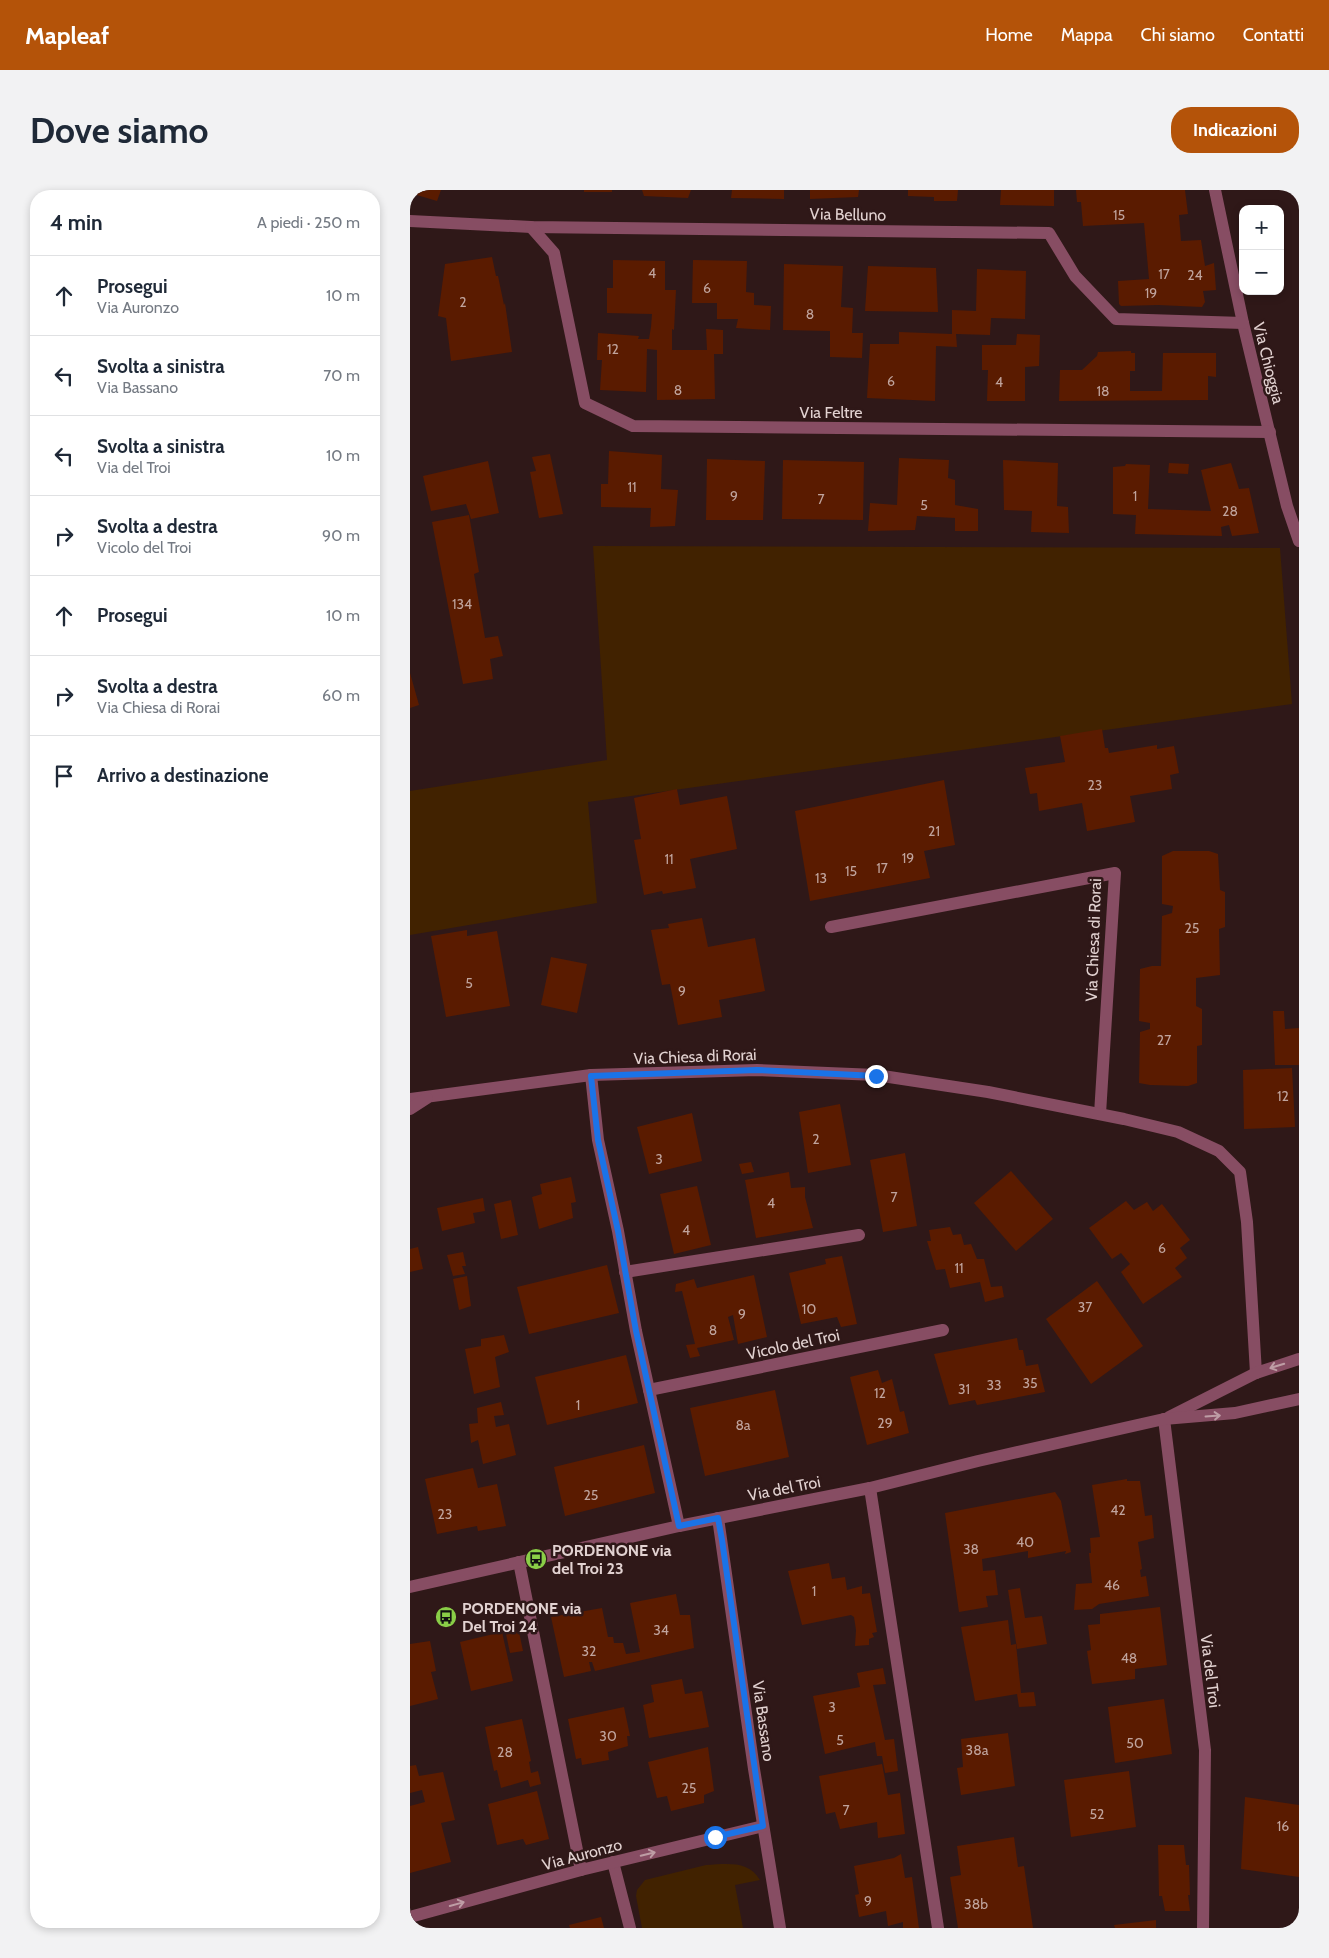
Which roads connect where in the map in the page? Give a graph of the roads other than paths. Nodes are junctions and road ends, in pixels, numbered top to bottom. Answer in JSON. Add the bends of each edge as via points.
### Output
{"nodes":[{"id":1,"x":1215,"y":190,"type":"edge"},
{"id":2,"x":410,"y":221,"type":"edge"},
{"id":3,"x":531,"y":227,"type":"junction"},
{"id":4,"x":1243,"y":323,"type":"junction"},
{"id":5,"x":1270,"y":432,"type":"junction"},
{"id":6,"x":1299,"y":542,"type":"edge"},
{"id":7,"x":832,"y":926,"type":"dead end"},
{"id":8,"x":591,"y":1076,"type":"junction"},
{"id":9,"x":432,"y":1096,"type":"junction"},
{"id":10,"x":410,"y":1099,"type":"edge"},
{"id":11,"x":410,"y":1109,"type":"edge"},
{"id":12,"x":1100,"y":1114,"type":"junction"},
{"id":13,"x":859,"y":1235,"type":"dead end"},
{"id":14,"x":625,"y":1272,"type":"junction"},
{"id":15,"x":943,"y":1330,"type":"dead end"},
{"id":16,"x":1299,"y":1359,"type":"edge"},
{"id":17,"x":1256,"y":1372,"type":"junction"},
{"id":18,"x":649,"y":1390,"type":"junction"},
{"id":19,"x":1299,"y":1399,"type":"edge"},
{"id":20,"x":1164,"y":1419,"type":"junction"},
{"id":21,"x":870,"y":1488,"type":"junction"},
{"id":22,"x":718,"y":1518,"type":"junction"},
{"id":23,"x":679,"y":1526,"type":"junction"},
{"id":24,"x":519,"y":1562,"type":"junction"},
{"id":25,"x":410,"y":1588,"type":"edge"},
{"id":26,"x":763,"y":1826,"type":"junction"},
{"id":27,"x":613,"y":1862,"type":"junction"},
{"id":28,"x":581,"y":1870,"type":"junction"},
{"id":29,"x":410,"y":1917,"type":"edge"},
{"id":30,"x":630,"y":1928,"type":"edge"},
{"id":31,"x":780,"y":1928,"type":"edge"},
{"id":32,"x":938,"y":1928,"type":"edge"},
{"id":33,"x":1203,"y":1928,"type":"edge"}],
"edges":[{"from":1,"to":4,"type":"street","name":"Via Chioggia"},
{"from":2,"to":3,"type":"street","name":"Via Belluno"},
{"from":3,"to":4,"type":"street","name":"Via Belluno","via":[[1049,233],[1075,276],[1116,319]]},
{"from":3,"to":5,"type":"street","name":"Via Feltre","via":[[554,253],[585,403],[633,426]]},
{"from":4,"to":5,"type":"street","name":"Via Chioggia"},
{"from":5,"to":6,"type":"street","name":"Via Chioggia"},
{"from":7,"to":12,"type":"street","name":"Via Chiesa di Rorai","via":[[1115,873]]},
{"from":8,"to":9,"type":"street","name":"Via Chiesa di Rorai"},
{"from":8,"to":12,"type":"street","name":"Via Chiesa di Rorai","via":[[757,1070],[876,1076],[988,1092]]},
{"from":8,"to":14,"type":"street","via":[[598,1140]]},
{"from":9,"to":10,"type":"street","name":"Via Chiesa di Rorai"},
{"from":9,"to":11,"type":"street"},
{"from":12,"to":17,"type":"street","name":"Via Chiesa di Rorai","via":[[1178,1132],[1218,1151],[1240,1172],[1247,1222]]},
{"from":13,"to":14,"type":"street"},
{"from":14,"to":18,"type":"street"},
{"from":15,"to":18,"type":"street","name":"Vicolo del Troi"},
{"from":16,"to":17,"type":"street","name":"Via del Troi","one_way":true},
{"from":17,"to":20,"type":"street","name":"Via del Troi"},
{"from":18,"to":23,"type":"street"},
{"from":20,"to":19,"type":"street","name":"Via del Troi","one_way":true,"via":[[1235,1414]]},
{"from":20,"to":21,"type":"street","name":"Via del Troi"},
{"from":20,"to":33,"type":"street","name":"Via del Troi","via":[[1204,1750]]},
{"from":21,"to":22,"type":"street","name":"Via del Troi"},
{"from":21,"to":32,"type":"street"},
{"from":22,"to":23,"type":"street","name":"Via del Troi"},
{"from":22,"to":26,"type":"street","name":"Via Bassano"},
{"from":23,"to":24,"type":"street","name":"Via del Troi"},
{"from":24,"to":25,"type":"street","name":"Via del Troi"},
{"from":24,"to":28,"type":"street"},
{"from":27,"to":26,"type":"street","name":"Via Auronzo","one_way":true},
{"from":26,"to":31,"type":"street","name":"Via Bassano"},
{"from":27,"to":28,"type":"street","name":"Via Auronzo"},
{"from":27,"to":30,"type":"street"},
{"from":29,"to":28,"type":"street","name":"Via Auronzo","one_way":true}]}
